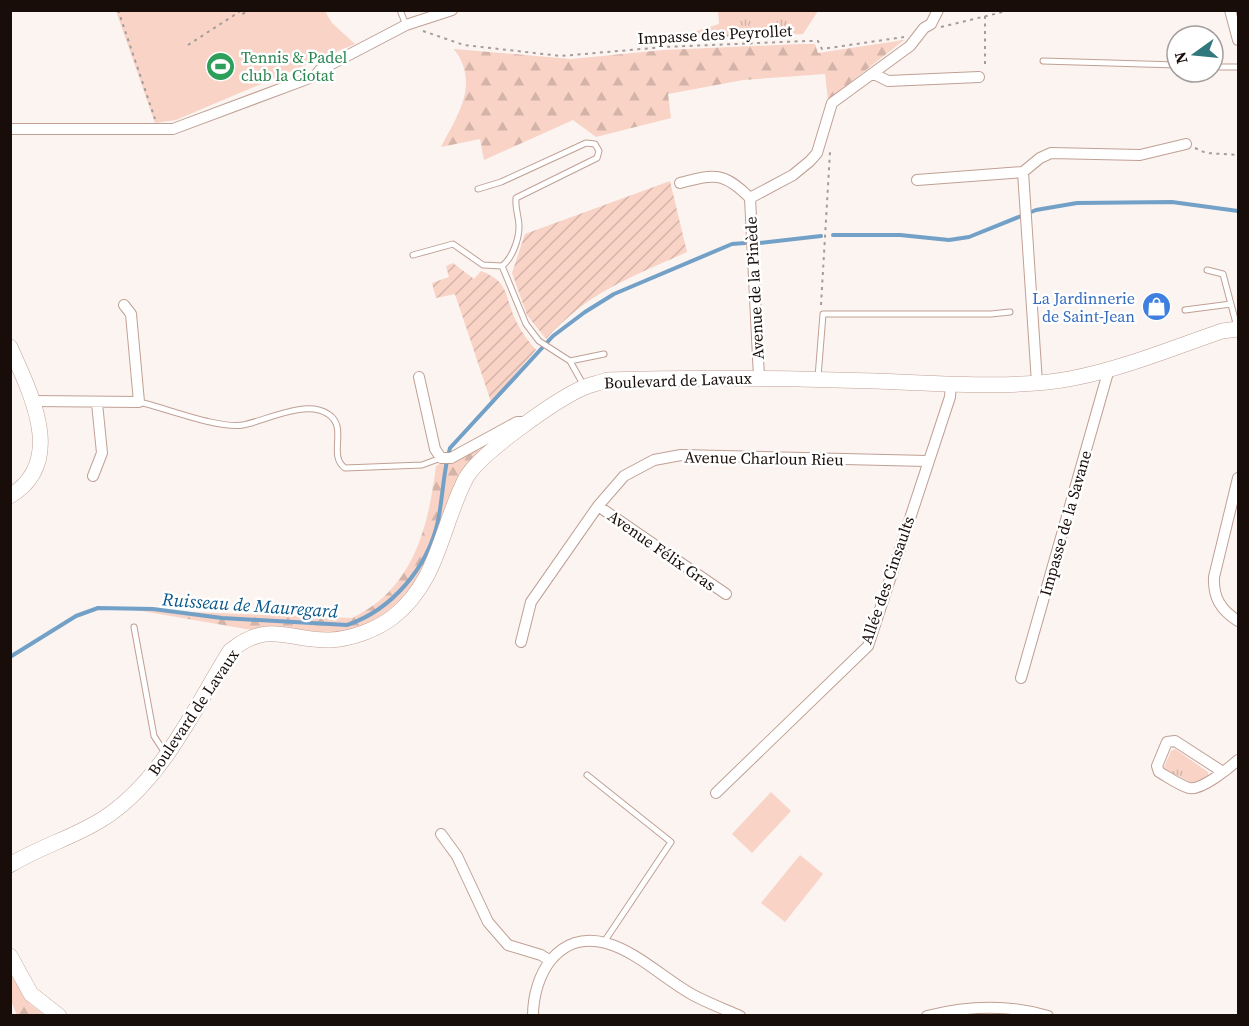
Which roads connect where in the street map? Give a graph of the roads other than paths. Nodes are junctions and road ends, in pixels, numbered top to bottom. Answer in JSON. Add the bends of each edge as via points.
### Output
{"nodes":[{"id":1,"x":400,"y":10,"type":"edge"},
{"id":2,"x":452,"y":10,"type":"edge"},
{"id":3,"x":938,"y":10,"type":"edge"},
{"id":4,"x":1230,"y":10,"type":"edge"},
{"id":5,"x":406,"y":25,"type":"junction"},
{"id":6,"x":1239,"y":40,"type":"edge"},
{"id":7,"x":1043,"y":61,"type":"dead end"},
{"id":8,"x":1165,"y":65,"type":"edge"},
{"id":9,"x":874,"y":74,"type":"junction"},
{"id":10,"x":978,"y":77,"type":"road end"},
{"id":11,"x":10,"y":129,"type":"edge"},
{"id":12,"x":1186,"y":144,"type":"road end"},
{"id":13,"x":1023,"y":172,"type":"junction"},
{"id":14,"x":916,"y":180,"type":"dead end"},
{"id":15,"x":680,"y":183,"type":"dead end"},
{"id":16,"x":478,"y":189,"type":"dead end"},
{"id":17,"x":750,"y":198,"type":"junction"},
{"id":18,"x":413,"y":255,"type":"dead end"},
{"id":19,"x":502,"y":266,"type":"junction"},
{"id":20,"x":1207,"y":270,"type":"dead end"},
{"id":21,"x":1231,"y":304,"type":"junction"},
{"id":22,"x":124,"y":305,"type":"dead end"},
{"id":23,"x":1185,"y":310,"type":"dead end"},
{"id":24,"x":1010,"y":312,"type":"dead end"},
{"id":25,"x":1238,"y":329,"type":"edge"},
{"id":26,"x":10,"y":347,"type":"edge"},
{"id":27,"x":604,"y":354,"type":"dead end"},
{"id":28,"x":570,"y":361,"type":"junction"},
{"id":29,"x":1109,"y":369,"type":"junction"},
{"id":30,"x":419,"y":377,"type":"dead end"},
{"id":31,"x":759,"y":377,"type":"junction"},
{"id":32,"x":818,"y":379,"type":"junction"},
{"id":33,"x":1037,"y":383,"type":"junction"},
{"id":34,"x":951,"y":384,"type":"junction"},
{"id":35,"x":585,"y":387,"type":"junction"},
{"id":36,"x":32,"y":401,"type":"junction"},
{"id":37,"x":139,"y":402,"type":"junction"},
{"id":38,"x":97,"y":403,"type":"junction"},
{"id":39,"x":531,"y":422,"type":"junction"},
{"id":40,"x":446,"y":458,"type":"junction"},
{"id":41,"x":927,"y":461,"type":"junction"},
{"id":42,"x":93,"y":476,"type":"dead end"},
{"id":43,"x":1239,"y":478,"type":"edge"},
{"id":44,"x":10,"y":496,"type":"edge"},
{"id":45,"x":598,"y":506,"type":"junction"},
{"id":46,"x":726,"y":594,"type":"dead end"},
{"id":47,"x":1239,"y":621,"type":"edge"},
{"id":48,"x":134,"y":627,"type":"dead end"},
{"id":49,"x":520,"y":642,"type":"dead end"},
{"id":50,"x":1021,"y":678,"type":"dead end"},
{"id":51,"x":166,"y":754,"type":"junction"},
{"id":52,"x":1239,"y":760,"type":"edge"},
{"id":53,"x":1223,"y":772,"type":"junction"},
{"id":54,"x":587,"y":775,"type":"dead end"},
{"id":55,"x":716,"y":793,"type":"dead end"},
{"id":56,"x":441,"y":834,"type":"dead end"},
{"id":57,"x":12,"y":860,"type":"edge"},
{"id":58,"x":604,"y":942,"type":"junction"},
{"id":59,"x":10,"y":956,"type":"edge"},
{"id":60,"x":549,"y":960,"type":"junction"},
{"id":61,"x":59,"y":1016,"type":"edge"},
{"id":62,"x":533,"y":1016,"type":"edge"},
{"id":63,"x":740,"y":1016,"type":"edge"},
{"id":64,"x":927,"y":1016,"type":"edge"},
{"id":65,"x":1048,"y":1016,"type":"edge"}],
"edges":[{"from":1,"to":5,"type":"lane"},
{"from":2,"to":5,"type":"street"},
{"from":3,"to":9,"type":"street","name":"Avenue de la Pinède","via":[[931,24],[910,46]]},
{"from":4,"to":6,"type":"street"},
{"from":5,"to":11,"type":"street","via":[[315,76],[173,129]]},
{"from":7,"to":8,"type":"lane"},
{"from":9,"to":10,"type":"street","via":[[888,81]]},
{"from":9,"to":17,"type":"street","name":"Avenue de la Pinède","via":[[832,103],[817,153],[810,162]]},
{"from":12,"to":13,"type":"street","via":[[1140,155],[1051,153]]},
{"from":13,"to":14,"type":"street"},
{"from":13,"to":33,"type":"street"},
{"from":15,"to":17,"type":"street","name":"Avenue de la Pinède","via":[[721,176]]},
{"from":16,"to":19,"type":"lane","via":[[586,143],[595,144],[599,151],[597,158],[516,198],[519,227],[510,260]]},
{"from":17,"to":31,"type":"street","name":"Avenue de la Pinède"},
{"from":18,"to":19,"type":"lane","via":[[453,244],[483,266]]},
{"from":19,"to":28,"type":"lane","via":[[526,324],[552,352]]},
{"from":20,"to":21,"type":"lane","via":[[1223,274]]},
{"from":21,"to":23,"type":"lane"},
{"from":21,"to":25,"type":"lane"},
{"from":22,"to":37,"type":"street","via":[[130,314]]},
{"from":24,"to":32,"type":"lane","via":[[823,314]]},
{"from":25,"to":29,"type":"street","name":"Boulevard de Lavaux","via":[[1221,331]]},
{"from":26,"to":36,"type":"street"},
{"from":27,"to":28,"type":"lane"},
{"from":28,"to":35,"type":"lane"},
{"from":29,"to":33,"type":"street","name":"Boulevard de Lavaux"},
{"from":29,"to":50,"type":"street","name":"Impasse de la Savane"},
{"from":30,"to":40,"type":"street","via":[[435,449]]},
{"from":31,"to":32,"type":"street","name":"Boulevard de Lavaux"},
{"from":31,"to":35,"type":"street","name":"Boulevard de Lavaux","via":[[607,381]]},
{"from":32,"to":34,"type":"street","name":"Boulevard de Lavaux"},
{"from":33,"to":34,"type":"street","name":"Boulevard de Lavaux"},
{"from":34,"to":41,"type":"street","name":"Allée des Cinsaults"},
{"from":35,"to":39,"type":"street","name":"Boulevard de Lavaux"},
{"from":36,"to":38,"type":"street"},
{"from":36,"to":44,"type":"street","via":[[42,435],[38,465],[20,490]]},
{"from":37,"to":38,"type":"street"},
{"from":37,"to":40,"type":"lane","via":[[213,422],[241,425],[281,413],[322,411],[338,426],[337,458],[345,468],[422,465]]},
{"from":38,"to":42,"type":"street","via":[[102,453]]},
{"from":39,"to":40,"type":"street","via":[[517,422]]},
{"from":39,"to":51,"type":"street","name":"Boulevard de Lavaux","via":[[478,462],[466,478],[433,568],[394,617],[363,632],[330,640],[284,633],[258,634],[246,639],[230,651]]},
{"from":41,"to":45,"type":"street","name":"Avenue Charloun Rieu","via":[[681,455],[654,460],[624,476]]},
{"from":41,"to":55,"type":"street","name":"Allée des Cinsaults","via":[[868,646]]},
{"from":43,"to":47,"type":"street","via":[[1214,578],[1222,609]]},
{"from":45,"to":46,"type":"street","name":"Avenue Félix Gras"},
{"from":45,"to":49,"type":"street","name":"Avenue Charloun Rieu","via":[[531,602]]},
{"from":48,"to":51,"type":"lane","via":[[154,736]]},
{"from":51,"to":57,"type":"street","name":"Boulevard de Lavaux","via":[[136,791],[100,820]]},
{"from":52,"to":53,"type":"street"},
{"from":53,"to":53,"type":"street","via":[[1175,741],[1167,742],[1157,766],[1159,772],[1190,788],[1197,788]]},
{"from":54,"to":58,"type":"lane","via":[[670,842]]},
{"from":56,"to":60,"type":"street","via":[[457,856],[488,922],[508,945]]},
{"from":58,"to":60,"type":"street","via":[[572,945]]},
{"from":58,"to":63,"type":"street","via":[[631,954],[693,995]]},
{"from":59,"to":61,"type":"street","via":[[31,994]]},
{"from":60,"to":62,"type":"street","via":[[541,971]]},
{"from":64,"to":65,"type":"street","via":[[989,1007],[1027,1009]]}]}
